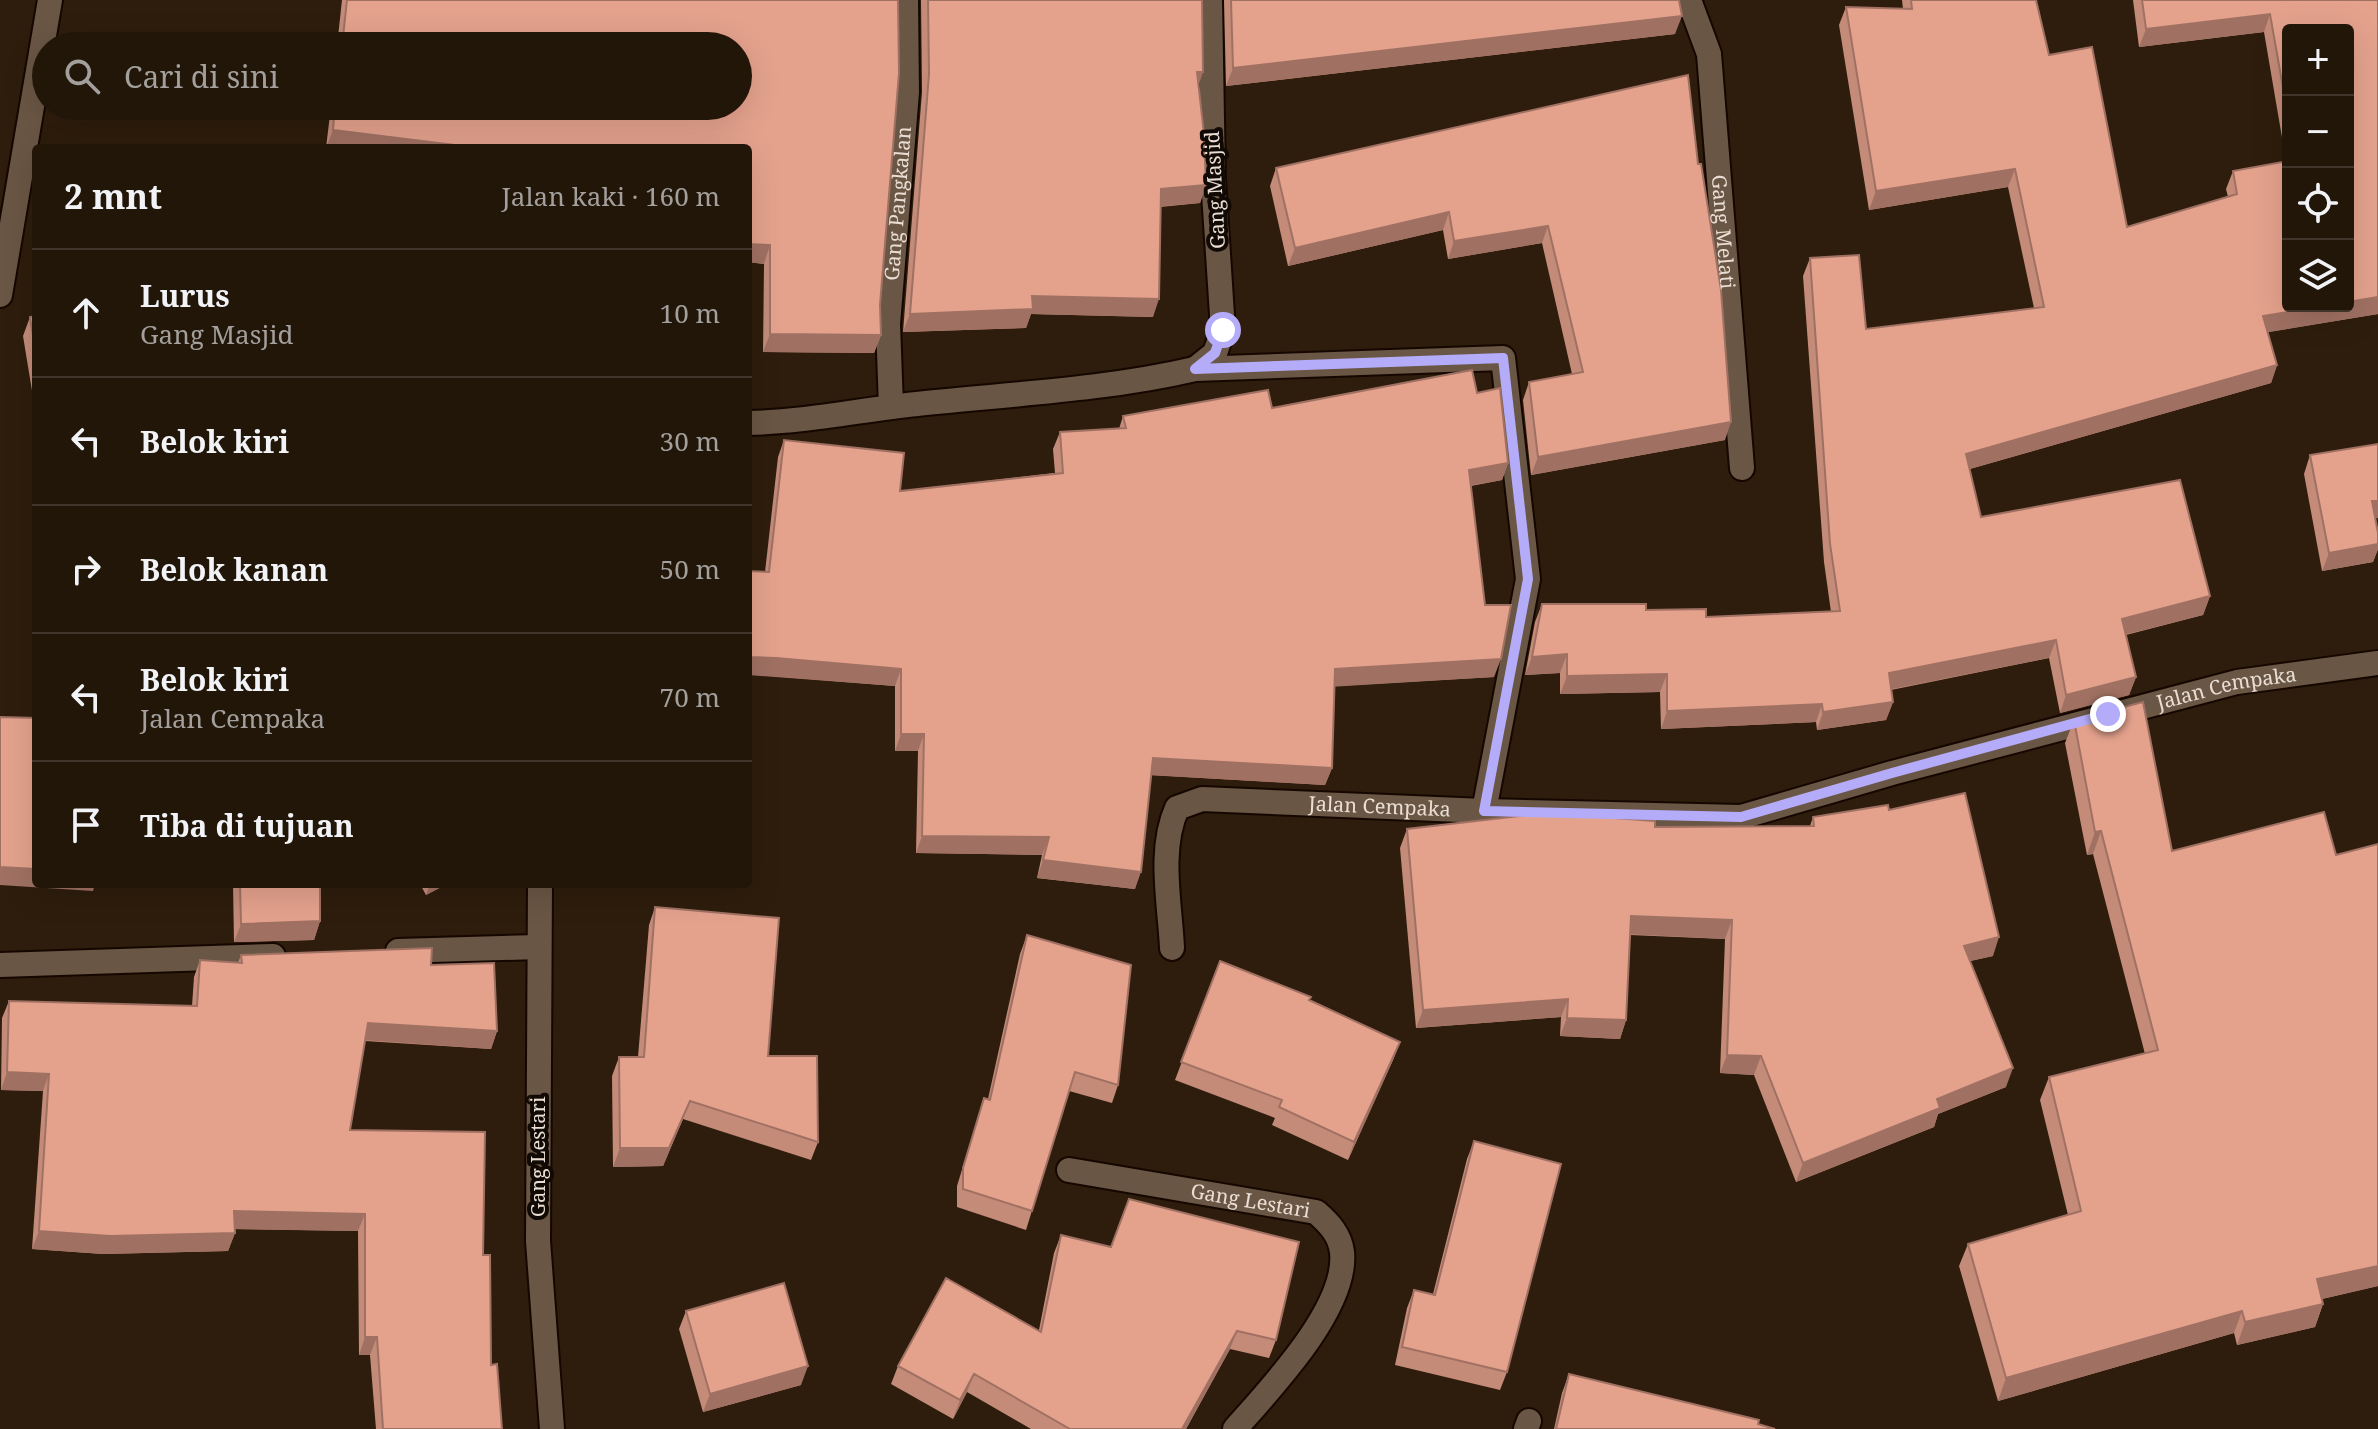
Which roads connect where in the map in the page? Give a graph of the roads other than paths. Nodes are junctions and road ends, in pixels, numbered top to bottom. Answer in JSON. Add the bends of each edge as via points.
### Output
{"nodes":[{"id":1,"x":50,"y":0,"type":"edge"},
{"id":2,"x":906,"y":0,"type":"edge"},
{"id":3,"x":1210,"y":0,"type":"edge"},
{"id":4,"x":1689,"y":0,"type":"edge"},
{"id":5,"x":45,"y":32,"type":"edge"},
{"id":6,"x":32,"y":106,"type":"edge"},
{"id":7,"x":0,"y":295,"type":"edge"},
{"id":8,"x":1195,"y":369,"type":"junction"},
{"id":9,"x":891,"y":407,"type":"junction"},
{"id":10,"x":752,"y":423,"type":"edge"},
{"id":11,"x":1742,"y":468,"type":"dead end"},
{"id":12,"x":2378,"y":663,"type":"edge"},
{"id":13,"x":1484,"y":811,"type":"junction"},
{"id":14,"x":540,"y":888,"type":"edge"},
{"id":15,"x":539,"y":947,"type":"junction"},
{"id":16,"x":1172,"y":948,"type":"dead end"},
{"id":17,"x":380,"y":952,"type":"edge"},
{"id":18,"x":301,"y":955,"type":"edge"},
{"id":19,"x":0,"y":965,"type":"edge"},
{"id":20,"x":1069,"y":1170,"type":"dead end"},
{"id":21,"x":552,"y":1429,"type":"edge"},
{"id":22,"x":1235,"y":1429,"type":"edge"}],
"edges":[{"from":1,"to":5,"type":"street"},
{"from":2,"to":9,"type":"street","name":"Gang Pangkalan","via":[[907,92],[888,324]]},
{"from":3,"to":8,"type":"street","name":"Gang Masjid","via":[[1213,178],[1223,330],[1215,353]]},
{"from":4,"to":11,"type":"street","name":"Gang Melati","via":[[1709,54]]},
{"from":6,"to":7,"type":"street"},
{"from":8,"to":9,"type":"street","via":[[1150,380]]},
{"from":8,"to":13,"type":"street","via":[[1503,358],[1528,579]]},
{"from":9,"to":10,"type":"street"},
{"from":12,"to":13,"type":"street","name":"Jalan Cempaka","via":[[2237,682],[1741,817]]},
{"from":13,"to":16,"type":"street","name":"Jalan Cempaka","via":[[1202,799],[1185,804],[1177,808],[1170,825]]},
{"from":14,"to":15,"type":"street","name":"Gang Lestari"},
{"from":15,"to":17,"type":"street"},
{"from":15,"to":21,"type":"street","name":"Gang Lestari","via":[[538,1241]]},
{"from":18,"to":19,"type":"street"},
{"from":20,"to":22,"type":"street","name":"Gang Lestari","via":[[1316,1212],[1333,1228],[1342,1249],[1340,1283],[1302,1351]]}]}
